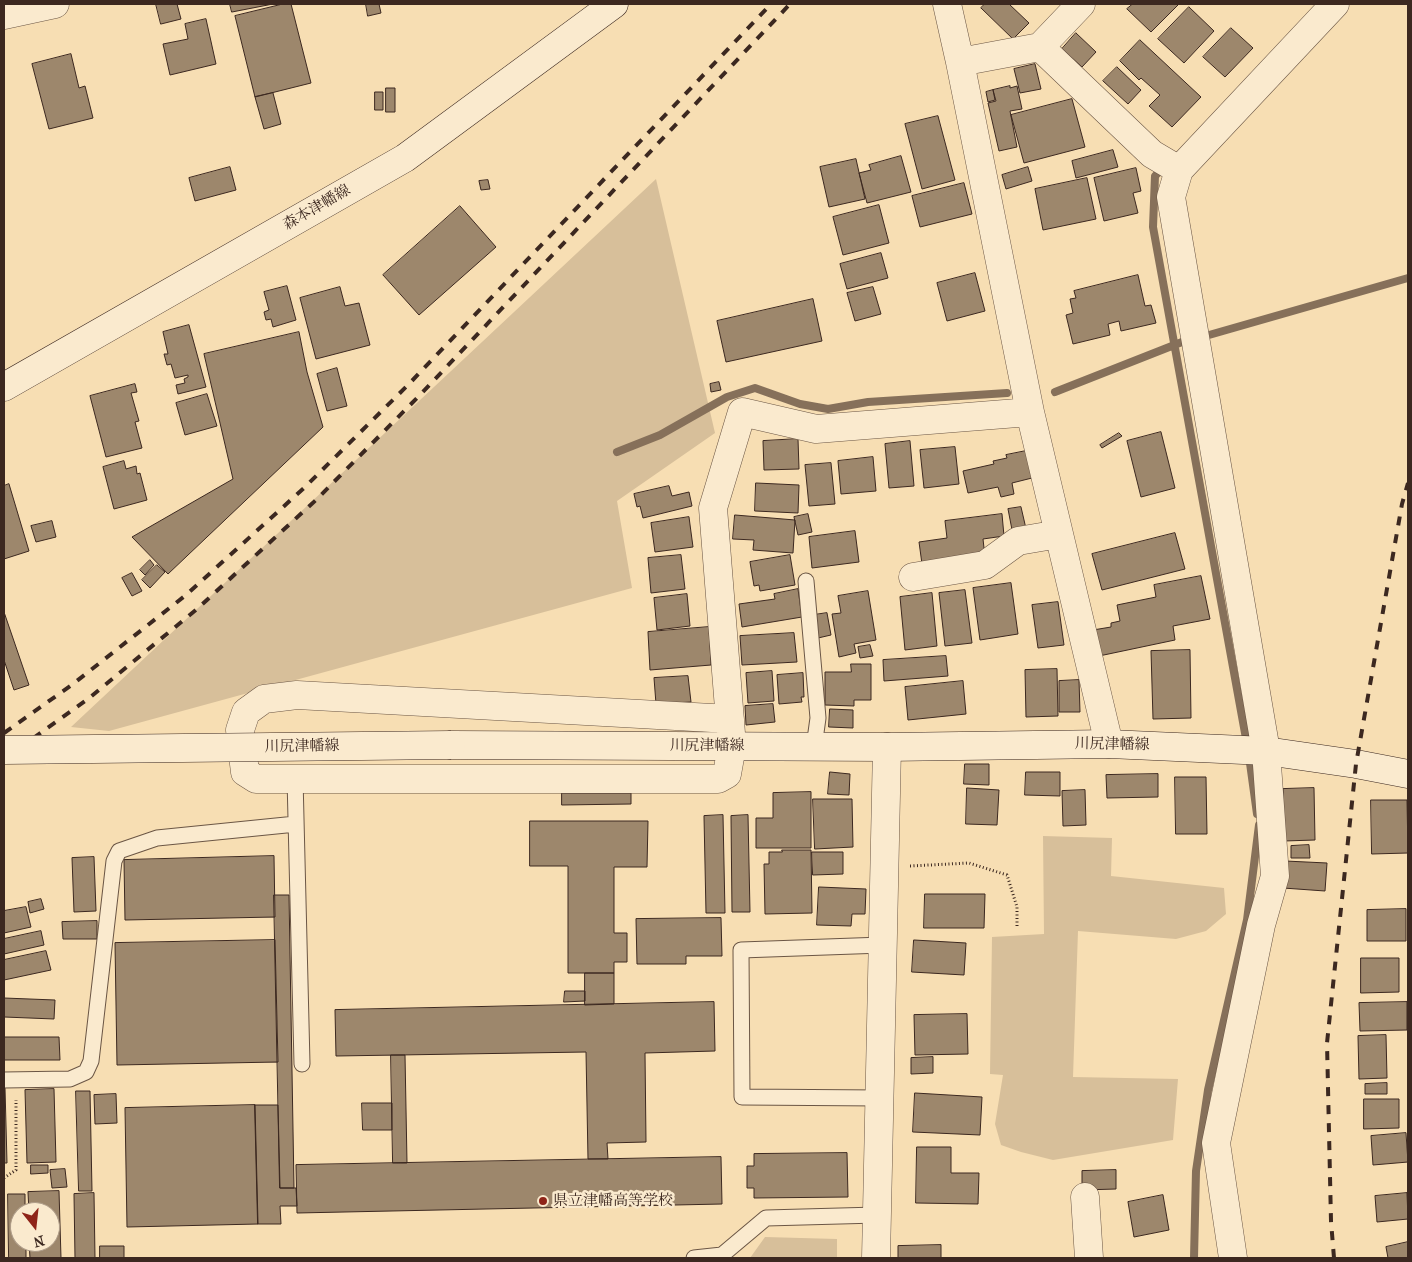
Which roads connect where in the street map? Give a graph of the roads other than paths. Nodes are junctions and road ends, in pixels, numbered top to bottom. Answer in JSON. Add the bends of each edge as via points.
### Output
{"nodes":[{"id":1,"x":55,"y":4,"type":"edge"},
{"id":2,"x":614,"y":4,"type":"edge"},
{"id":3,"x":947,"y":4,"type":"edge"},
{"id":4,"x":1081,"y":4,"type":"edge"},
{"id":5,"x":1335,"y":4,"type":"edge"},
{"id":6,"x":4,"y":15,"type":"edge"},
{"id":7,"x":1040,"y":47,"type":"junction"},
{"id":8,"x":960,"y":62,"type":"junction"},
{"id":9,"x":1169,"y":164,"type":"junction"},
{"id":10,"x":4,"y":387,"type":"edge"},
{"id":11,"x":1030,"y":412,"type":"junction"},
{"id":12,"x":1059,"y":534,"type":"junction"},
{"id":13,"x":913,"y":577,"type":"dead end"},
{"id":14,"x":806,"y":581,"type":"dead end"},
{"id":15,"x":730,"y":719,"type":"junction"},
{"id":16,"x":1109,"y":744,"type":"junction"},
{"id":17,"x":732,"y":746,"type":"junction"},
{"id":18,"x":814,"y":747,"type":"junction"},
{"id":19,"x":886,"y":747,"type":"junction"},
{"id":20,"x":4,"y":750,"type":"edge"},
{"id":21,"x":1262,"y":751,"type":"junction"},
{"id":22,"x":1408,"y":774,"type":"edge"},
{"id":23,"x":295,"y":778,"type":"junction"},
{"id":24,"x":296,"y":824,"type":"junction"},
{"id":25,"x":882,"y":945,"type":"junction"},
{"id":26,"x":302,"y":1064,"type":"dead end"},
{"id":27,"x":10,"y":1080,"type":"edge"},
{"id":28,"x":880,"y":1098,"type":"junction"},
{"id":29,"x":1085,"y":1197,"type":"dead end"},
{"id":30,"x":877,"y":1215,"type":"junction"},
{"id":31,"x":694,"y":1258,"type":"edge"},
{"id":32,"x":876,"y":1258,"type":"edge"},
{"id":33,"x":1089,"y":1258,"type":"edge"},
{"id":34,"x":1233,"y":1258,"type":"edge"}],
"edges":[{"from":1,"to":6,"type":"street"},
{"from":2,"to":10,"type":"street","name":"森本津幡線","via":[[405,158]]},
{"from":3,"to":8,"type":"street"},
{"from":4,"to":7,"type":"street"},
{"from":5,"to":9,"type":"street"},
{"from":7,"to":8,"type":"street"},
{"from":7,"to":9,"type":"street"},
{"from":8,"to":11,"type":"street"},
{"from":9,"to":21,"type":"street","via":[[1171,197]]},
{"from":11,"to":12,"type":"street"},
{"from":11,"to":15,"type":"street","via":[[816,429],[742,412],[713,508]]},
{"from":12,"to":13,"type":"street","via":[[1018,541],[985,566]]},
{"from":12,"to":16,"type":"street"},
{"from":14,"to":18,"type":"lane","via":[[818,718]]},
{"from":15,"to":17,"type":"street"},
{"from":15,"to":23,"type":"street","via":[[297,696],[264,699],[246,712],[240,730],[245,772],[256,779]]},
{"from":16,"to":19,"type":"street","name":"川尻津幡線"},
{"from":16,"to":21,"type":"street","name":"川尻津幡線"},
{"from":17,"to":18,"type":"street","name":"川尻津幡線"},
{"from":17,"to":20,"type":"street","name":"川尻津幡線","bridge":true,"via":[[451,745]]},
{"from":17,"to":23,"type":"street","via":[[727,774],[718,779]]},
{"from":18,"to":19,"type":"street","name":"川尻津幡線"},
{"from":19,"to":25,"type":"street"},
{"from":21,"to":22,"type":"street","name":"川尻津幡線"},
{"from":21,"to":34,"type":"street","via":[[1274,876],[1216,1143]]},
{"from":23,"to":24,"type":"lane"},
{"from":24,"to":26,"type":"lane"},
{"from":24,"to":27,"type":"lane","via":[[157,838],[120,851],[114,861],[89,1067],[86,1072],[70,1079]]},
{"from":25,"to":28,"type":"street"},
{"from":25,"to":28,"type":"lane","via":[[741,950],[742,1097]]},
{"from":28,"to":30,"type":"street"},
{"from":29,"to":33,"type":"street"},
{"from":30,"to":31,"type":"lane","via":[[766,1218],[722,1255]]},
{"from":30,"to":32,"type":"street"}]}
